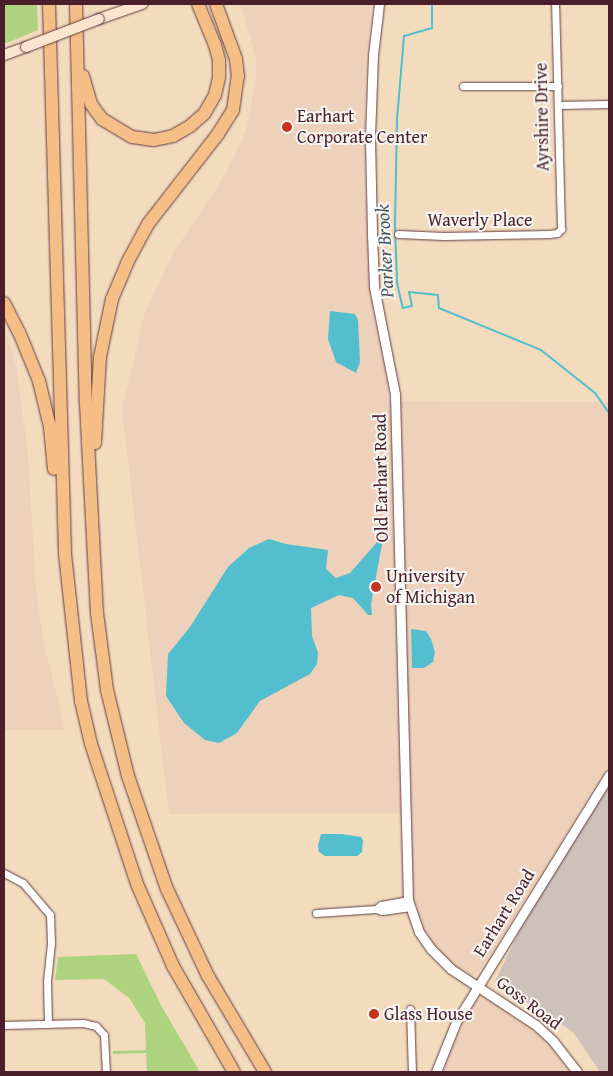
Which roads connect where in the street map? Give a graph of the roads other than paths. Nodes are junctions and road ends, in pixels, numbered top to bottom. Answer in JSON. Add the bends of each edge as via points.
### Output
{"nodes":[{"id":1,"x":76,"y":4,"type":"edge"},
{"id":2,"x":142,"y":4,"type":"edge"},
{"id":3,"x":198,"y":4,"type":"edge"},
{"id":4,"x":216,"y":4,"type":"edge"},
{"id":5,"x":379,"y":4,"type":"edge"},
{"id":6,"x":555,"y":4,"type":"edge"},
{"id":7,"x":48,"y":7,"type":"edge"},
{"id":8,"x":4,"y":55,"type":"edge"},
{"id":9,"x":463,"y":86,"type":"dead end"},
{"id":10,"x":558,"y":86,"type":"junction"},
{"id":11,"x":558,"y":104,"type":"junction"},
{"id":12,"x":609,"y":104,"type":"edge"},
{"id":13,"x":561,"y":229,"type":"joint"},
{"id":14,"x":398,"y":234,"type":"dead end"},
{"id":15,"x":4,"y":303,"type":"edge"},
{"id":16,"x":92,"y":536,"type":"junction"},
{"id":17,"x":81,"y":701,"type":"junction"},
{"id":18,"x":609,"y":775,"type":"edge"},
{"id":19,"x":4,"y":873,"type":"edge"},
{"id":20,"x":408,"y":904,"type":"junction"},
{"id":21,"x":316,"y":913,"type":"dead end"},
{"id":22,"x":478,"y":986,"type":"junction"},
{"id":23,"x":410,"y":1009,"type":"dead end"},
{"id":24,"x":48,"y":1024,"type":"junction"},
{"id":25,"x":4,"y":1025,"type":"edge"},
{"id":26,"x":106,"y":1072,"type":"edge"},
{"id":27,"x":234,"y":1072,"type":"edge"},
{"id":28,"x":265,"y":1072,"type":"edge"},
{"id":29,"x":412,"y":1072,"type":"edge"},
{"id":30,"x":436,"y":1072,"type":"edge"},
{"id":31,"x":577,"y":1072,"type":"edge"}],
"edges":[{"from":1,"to":3,"type":"highway","via":[[84,83],[91,104],[102,119],[117,130],[132,137],[154,140],[173,136],[190,126],[204,114],[215,95],[219,60]]},
{"from":1,"to":16,"type":"highway"},
{"from":2,"to":8,"type":"main road","bridge":true},
{"from":4,"to":16,"type":"highway","via":[[236,59],[237,96],[233,110],[218,134],[148,224],[112,299],[100,357]]},
{"from":5,"to":20,"type":"street","name":"Old Earhart Road","via":[[370,138],[372,234],[374,287],[395,394]]},
{"from":6,"to":10,"type":"street","name":"Ayrshire Drive"},
{"from":7,"to":17,"type":"highway","via":[[65,554]]},
{"from":9,"to":10,"type":"street"},
{"from":10,"to":11,"type":"street","name":"Ayrshire Drive"},
{"from":11,"to":12,"type":"street"},
{"from":11,"to":13,"type":"street","name":"Ayrshire Drive"},
{"from":13,"to":14,"type":"street","name":"Waverly Place","via":[[549,234]]},
{"from":15,"to":17,"type":"highway","via":[[39,381],[50,427],[60,585],[70,655]]},
{"from":16,"to":28,"type":"highway","via":[[97,613],[108,690],[140,814],[184,926],[227,1009]]},
{"from":17,"to":27,"type":"highway","via":[[94,753],[137,884],[173,966]]},
{"from":18,"to":22,"type":"street","name":"Earhart Road"},
{"from":19,"to":24,"type":"street","via":[[23,883],[50,916]]},
{"from":20,"to":21,"type":"street","via":[[382,911]]},
{"from":20,"to":22,"type":"street","name":"Old Earhart Road","via":[[419,932],[431,949],[451,969]]},
{"from":22,"to":30,"type":"street","name":"Earhart Road","via":[[456,1022]]},
{"from":22,"to":31,"type":"street","name":"Goss Road","via":[[536,1025],[553,1040]]},
{"from":23,"to":29,"type":"street"},
{"from":24,"to":25,"type":"street"},
{"from":24,"to":26,"type":"street","via":[[83,1023],[101,1030],[105,1042]]}]}
